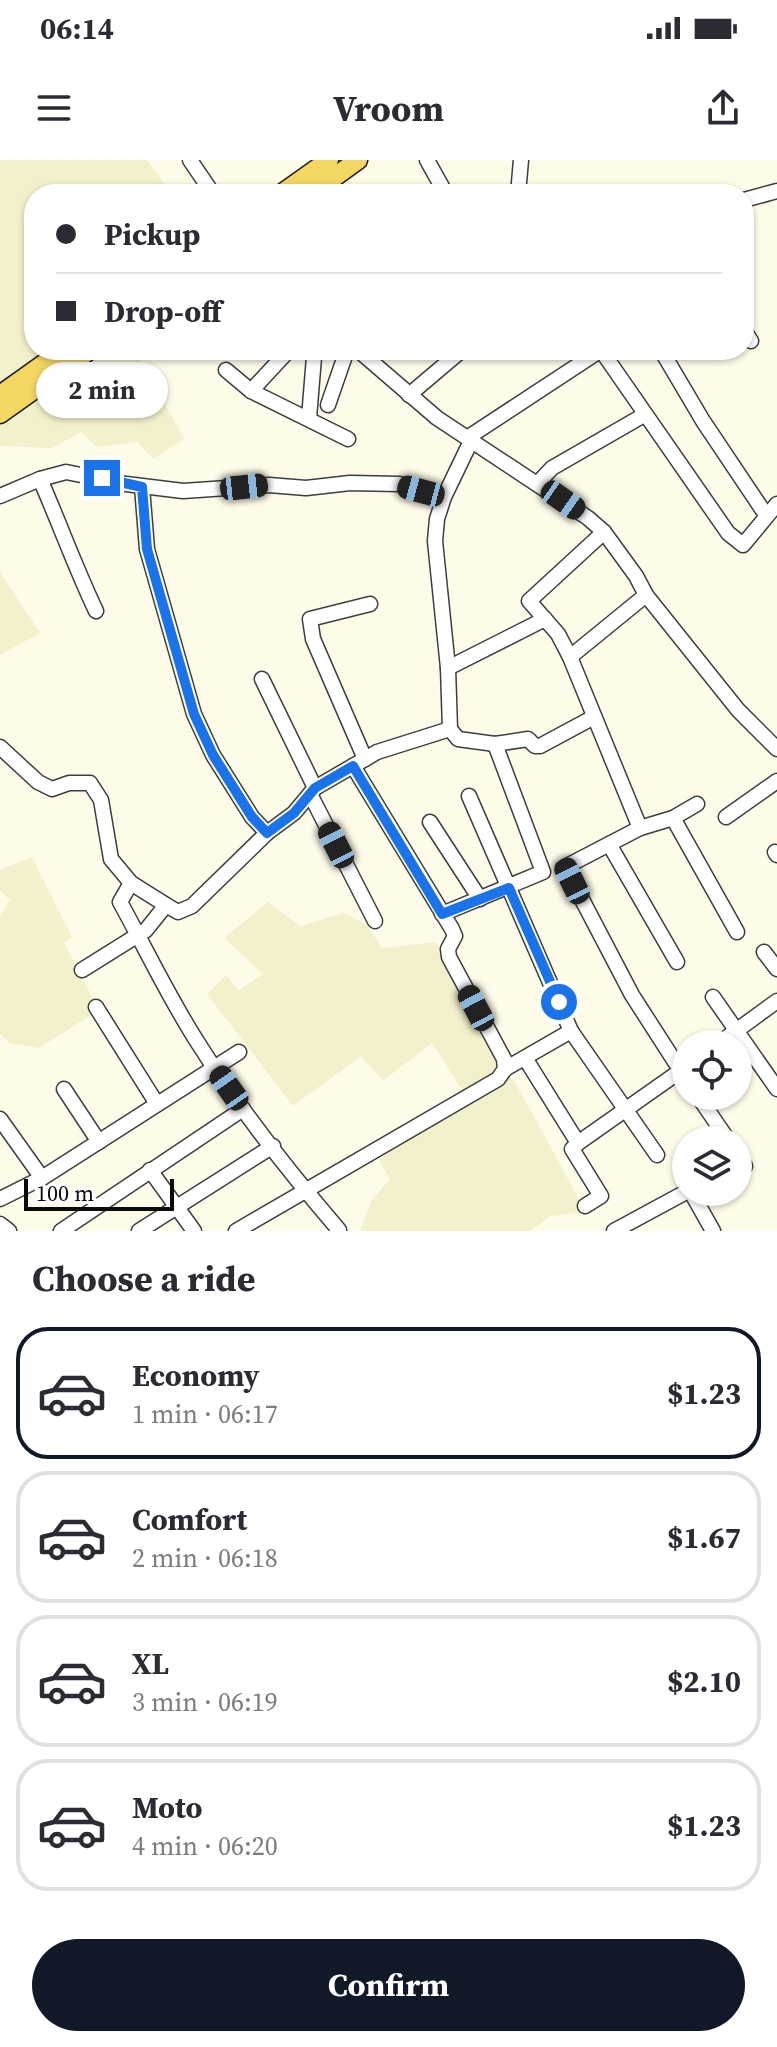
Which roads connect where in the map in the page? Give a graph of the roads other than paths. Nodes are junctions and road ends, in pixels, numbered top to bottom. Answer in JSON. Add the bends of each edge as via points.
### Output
{"nodes":[{"id":1,"x":190,"y":160,"type":"edge"},
{"id":2,"x":329,"y":160,"type":"edge"},
{"id":3,"x":358,"y":160,"type":"edge"},
{"id":4,"x":427,"y":160,"type":"edge"},
{"id":5,"x":521,"y":160,"type":"edge"},
{"id":6,"x":206,"y":184,"type":"edge"},
{"id":7,"x":295,"y":184,"type":"edge"},
{"id":8,"x":325,"y":184,"type":"edge"},
{"id":9,"x":440,"y":184,"type":"edge"},
{"id":10,"x":519,"y":184,"type":"edge"},
{"id":11,"x":777,"y":191,"type":"edge"},
{"id":12,"x":754,"y":197,"type":"edge"},
{"id":13,"x":49,"y":360,"type":"edge"},
{"id":14,"x":76,"y":360,"type":"edge"},
{"id":15,"x":280,"y":360,"type":"edge"},
{"id":16,"x":314,"y":360,"type":"edge"},
{"id":17,"x":344,"y":360,"type":"edge"},
{"id":18,"x":369,"y":360,"type":"edge"},
{"id":19,"x":450,"y":360,"type":"edge"},
{"id":20,"x":586,"y":360,"type":"edge"},
{"id":21,"x":608,"y":360,"type":"edge"},
{"id":22,"x":667,"y":360,"type":"edge"},
{"id":23,"x":226,"y":370,"type":"dead end"},
{"id":24,"x":251,"y":391,"type":"junction"},
{"id":25,"x":0,"y":395,"type":"edge"},
{"id":26,"x":409,"y":395,"type":"junction"},
{"id":27,"x":328,"y":405,"type":"dead end"},
{"id":28,"x":0,"y":414,"type":"edge"},
{"id":29,"x":644,"y":415,"type":"junction"},
{"id":30,"x":309,"y":418,"type":"junction"},
{"id":31,"x":348,"y":439,"type":"dead end"},
{"id":32,"x":469,"y":440,"type":"junction"},
{"id":33,"x":40,"y":479,"type":"junction"},
{"id":34,"x":538,"y":483,"type":"junction"},
{"id":35,"x":142,"y":487,"type":"junction"},
{"id":36,"x":0,"y":496,"type":"edge"},
{"id":37,"x":444,"y":497,"type":"junction"},
{"id":38,"x":774,"y":508,"type":"edge"},
{"id":39,"x":604,"y":532,"type":"junction"},
{"id":40,"x":646,"y":595,"type":"junction"},
{"id":41,"x":370,"y":604,"type":"dead end"},
{"id":42,"x":96,"y":611,"type":"dead end"},
{"id":43,"x":545,"y":619,"type":"junction"},
{"id":44,"x":570,"y":657,"type":"junction"},
{"id":45,"x":448,"y":668,"type":"junction"},
{"id":46,"x":262,"y":679,"type":"dead end"},
{"id":47,"x":594,"y":717,"type":"junction"},
{"id":48,"x":450,"y":729,"type":"junction"},
{"id":49,"x":495,"y":744,"type":"junction"},
{"id":50,"x":0,"y":747,"type":"edge"},
{"id":51,"x":777,"y":749,"type":"edge"},
{"id":52,"x":359,"y":762,"type":"junction"},
{"id":53,"x":777,"y":781,"type":"edge"},
{"id":54,"x":312,"y":791,"type":"junction"},
{"id":55,"x":469,"y":796,"type":"dead end"},
{"id":56,"x":697,"y":804,"type":"dead end"},
{"id":57,"x":726,"y":817,"type":"dead end"},
{"id":58,"x":673,"y":818,"type":"junction"},
{"id":59,"x":430,"y":822,"type":"dead end"},
{"id":60,"x":640,"y":828,"type":"junction"},
{"id":61,"x":267,"y":833,"type":"junction"},
{"id":62,"x":609,"y":844,"type":"junction"},
{"id":63,"x":131,"y":883,"type":"junction"},
{"id":64,"x":509,"y":888,"type":"junction"},
{"id":65,"x":480,"y":899,"type":"junction"},
{"id":66,"x":166,"y":905,"type":"junction"},
{"id":67,"x":442,"y":914,"type":"junction"},
{"id":68,"x":375,"y":921,"type":"dead end"},
{"id":69,"x":737,"y":932,"type":"dead end"},
{"id":70,"x":138,"y":936,"type":"junction"},
{"id":71,"x":764,"y":952,"type":"dead end"},
{"id":72,"x":677,"y":962,"type":"dead end"},
{"id":73,"x":777,"y":969,"type":"edge"},
{"id":74,"x":82,"y":970,"type":"dead end"},
{"id":75,"x":713,"y":997,"type":"dead end"},
{"id":76,"x":777,"y":1001,"type":"edge"},
{"id":77,"x":96,"y":1007,"type":"dead end"},
{"id":78,"x":735,"y":1030,"type":"edge"},
{"id":79,"x":739,"y":1030,"type":"edge"},
{"id":80,"x":571,"y":1031,"type":"junction"},
{"id":81,"x":239,"y":1052,"type":"dead end"},
{"id":82,"x":752,"y":1054,"type":"edge"},
{"id":83,"x":672,"y":1055,"type":"edge"},
{"id":84,"x":525,"y":1058,"type":"junction"},
{"id":85,"x":214,"y":1067,"type":"junction"},
{"id":86,"x":505,"y":1069,"type":"junction"},
{"id":87,"x":672,"y":1081,"type":"edge"},
{"id":88,"x":64,"y":1089,"type":"dead end"},
{"id":89,"x":777,"y":1089,"type":"edge"},
{"id":90,"x":157,"y":1104,"type":"junction"},
{"id":91,"x":243,"y":1109,"type":"junction"},
{"id":92,"x":626,"y":1110,"type":"junction"},
{"id":93,"x":0,"y":1119,"type":"edge"},
{"id":94,"x":99,"y":1142,"type":"junction"},
{"id":95,"x":578,"y":1143,"type":"junction"},
{"id":96,"x":273,"y":1146,"type":"junction"},
{"id":97,"x":657,"y":1155,"type":"dead end"},
{"id":98,"x":150,"y":1170,"type":"junction"},
{"id":99,"x":42,"y":1178,"type":"junction"},
{"id":100,"x":305,"y":1191,"type":"junction"},
{"id":101,"x":0,"y":1199,"type":"edge"},
{"id":102,"x":672,"y":1200,"type":"edge"},
{"id":103,"x":585,"y":1206,"type":"dead end"},
{"id":104,"x":697,"y":1206,"type":"edge"},
{"id":105,"x":176,"y":1208,"type":"junction"},
{"id":106,"x":0,"y":1224,"type":"edge"},
{"id":107,"x":9,"y":1231,"type":"edge"},
{"id":108,"x":61,"y":1231,"type":"edge"},
{"id":109,"x":139,"y":1231,"type":"edge"},
{"id":110,"x":194,"y":1231,"type":"edge"},
{"id":111,"x":236,"y":1231,"type":"edge"},
{"id":112,"x":337,"y":1231,"type":"edge"},
{"id":113,"x":614,"y":1231,"type":"edge"},
{"id":114,"x":713,"y":1231,"type":"edge"}],
"edges":[{"from":1,"to":6,"type":"street"},
{"from":2,"to":7,"type":"main road"},
{"from":3,"to":8,"type":"main road"},
{"from":4,"to":9,"type":"street"},
{"from":5,"to":10,"type":"street"},
{"from":11,"to":12,"type":"street"},
{"from":13,"to":25,"type":"main road"},
{"from":14,"to":28,"type":"main road"},
{"from":15,"to":24,"type":"street"},
{"from":16,"to":30,"type":"street"},
{"from":17,"to":27,"type":"street"},
{"from":18,"to":26,"type":"street"},
{"from":19,"to":26,"type":"street"},
{"from":20,"to":32,"type":"street"},
{"from":21,"to":29,"type":"street"},
{"from":22,"to":38,"type":"street","via":[[703,421]]},
{"from":23,"to":24,"type":"street"},
{"from":24,"to":30,"type":"street"},
{"from":26,"to":32,"type":"street"},
{"from":29,"to":34,"type":"street","via":[[552,468]]},
{"from":29,"to":38,"type":"street","via":[[728,533],[743,545]]},
{"from":30,"to":31,"type":"street"},
{"from":32,"to":34,"type":"street"},
{"from":32,"to":37,"type":"street"},
{"from":33,"to":35,"type":"street","via":[[77,472]]},
{"from":33,"to":36,"type":"street"},
{"from":33,"to":42,"type":"street"},
{"from":34,"to":39,"type":"street"},
{"from":35,"to":37,"type":"street","via":[[183,491],[399,484]]},
{"from":35,"to":61,"type":"street","via":[[147,549],[194,714],[213,755]]},
{"from":37,"to":45,"type":"street","via":[[435,541]]},
{"from":39,"to":40,"type":"street"},
{"from":39,"to":43,"type":"street","via":[[531,597]]},
{"from":40,"to":44,"type":"street"},
{"from":40,"to":51,"type":"street","via":[[738,710]]},
{"from":41,"to":52,"type":"street","via":[[310,619]]},
{"from":43,"to":44,"type":"street"},
{"from":43,"to":45,"type":"street"},
{"from":44,"to":47,"type":"street"},
{"from":45,"to":48,"type":"street"},
{"from":46,"to":54,"type":"street"},
{"from":47,"to":49,"type":"street","via":[[540,746],[528,739]]},
{"from":47,"to":60,"type":"street"},
{"from":48,"to":49,"type":"street","via":[[458,739]]},
{"from":48,"to":52,"type":"street"},
{"from":49,"to":64,"type":"street","via":[[543,872]]},
{"from":50,"to":63,"type":"street","via":[[52,789],[90,783],[101,800],[111,859]]},
{"from":52,"to":54,"type":"street"},
{"from":52,"to":67,"type":"street"},
{"from":53,"to":57,"type":"street"},
{"from":54,"to":61,"type":"street"},
{"from":54,"to":68,"type":"street"},
{"from":55,"to":64,"type":"street"},
{"from":56,"to":58,"type":"street"},
{"from":58,"to":60,"type":"street"},
{"from":58,"to":69,"type":"street"},
{"from":59,"to":65,"type":"street"},
{"from":60,"to":62,"type":"street"},
{"from":61,"to":66,"type":"street","via":[[192,906],[178,912]]},
{"from":62,"to":72,"type":"street"},
{"from":62,"to":83,"type":"street","via":[[565,867],[632,995]]},
{"from":63,"to":66,"type":"street"},
{"from":63,"to":70,"type":"street","via":[[120,902]]},
{"from":64,"to":65,"type":"street"},
{"from":64,"to":80,"type":"street"},
{"from":65,"to":67,"type":"street"},
{"from":66,"to":70,"type":"street"},
{"from":67,"to":86,"type":"street","via":[[455,936],[449,957]]},
{"from":70,"to":74,"type":"street"},
{"from":70,"to":85,"type":"street"},
{"from":71,"to":73,"type":"street"},
{"from":75,"to":78,"type":"street"},
{"from":76,"to":79,"type":"street"},
{"from":77,"to":90,"type":"street"},
{"from":80,"to":84,"type":"street"},
{"from":80,"to":92,"type":"street"},
{"from":81,"to":85,"type":"street"},
{"from":82,"to":89,"type":"street"},
{"from":84,"to":86,"type":"street"},
{"from":84,"to":95,"type":"street"},
{"from":85,"to":90,"type":"street"},
{"from":85,"to":91,"type":"street"},
{"from":86,"to":100,"type":"street","via":[[498,1079]]},
{"from":87,"to":92,"type":"street"},
{"from":88,"to":94,"type":"street"},
{"from":90,"to":94,"type":"street"},
{"from":91,"to":96,"type":"street"},
{"from":91,"to":98,"type":"street"},
{"from":92,"to":95,"type":"street"},
{"from":92,"to":97,"type":"street"},
{"from":93,"to":99,"type":"street"},
{"from":94,"to":99,"type":"street"},
{"from":95,"to":103,"type":"street","via":[[572,1149],[601,1196]]},
{"from":96,"to":100,"type":"street"},
{"from":96,"to":105,"type":"street"},
{"from":98,"to":105,"type":"street"},
{"from":98,"to":108,"type":"street"},
{"from":99,"to":101,"type":"street"},
{"from":100,"to":111,"type":"street"},
{"from":100,"to":112,"type":"street"},
{"from":102,"to":113,"type":"street"},
{"from":104,"to":114,"type":"street"},
{"from":105,"to":109,"type":"street"},
{"from":105,"to":110,"type":"street"},
{"from":106,"to":107,"type":"street"}]}
